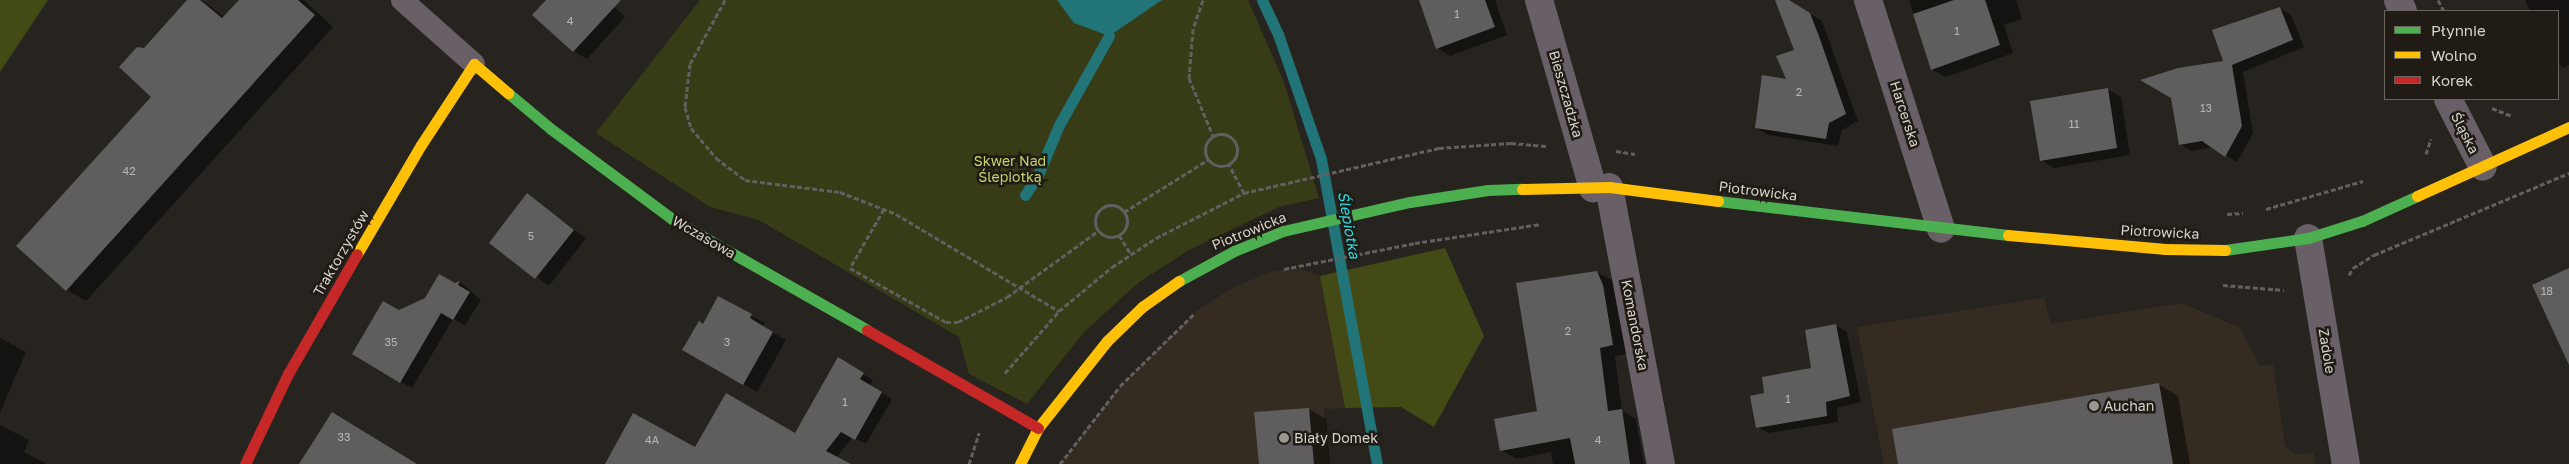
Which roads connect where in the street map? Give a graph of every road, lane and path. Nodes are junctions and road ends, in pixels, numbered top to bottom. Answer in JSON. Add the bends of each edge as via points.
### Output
{"nodes":[{"id":1,"x":402,"y":0,"type":"edge"},
{"id":2,"x":725,"y":0,"type":"edge"},
{"id":3,"x":1202,"y":0,"type":"edge"},
{"id":4,"x":1539,"y":0,"type":"edge"},
{"id":5,"x":1868,"y":0,"type":"edge"},
{"id":6,"x":474,"y":64,"type":"junction"},
{"id":7,"x":2449,"y":100,"type":"edge"},
{"id":8,"x":2491,"y":104,"type":"dead end"},
{"id":9,"x":2521,"y":113,"type":"dead end"},
{"id":10,"x":2569,"y":128,"type":"edge"},
{"id":11,"x":1214,"y":136,"type":"junction"},
{"id":12,"x":1385,"y":158,"type":"dead end"},
{"id":13,"x":1208,"y":160,"type":"junction"},
{"id":14,"x":1229,"y":165,"type":"junction"},
{"id":15,"x":2483,"y":167,"type":"junction"},
{"id":16,"x":2569,"y":173,"type":"edge"},
{"id":17,"x":1601,"y":187,"type":"junction"},
{"id":18,"x":1244,"y":193,"type":"junction"},
{"id":19,"x":884,"y":209,"type":"junction"},
{"id":20,"x":1124,"y":212,"type":"junction"},
{"id":21,"x":1941,"y":229,"type":"junction"},
{"id":22,"x":1098,"y":231,"type":"junction"},
{"id":23,"x":1119,"y":235,"type":"junction"},
{"id":24,"x":2308,"y":238,"type":"junction"},
{"id":25,"x":1415,"y":243,"type":"dead end"},
{"id":26,"x":1131,"y":254,"type":"junction"},
{"id":27,"x":2374,"y":255,"type":"dead end"},
{"id":28,"x":1278,"y":270,"type":"dead end"},
{"id":29,"x":1021,"y":286,"type":"junction"},
{"id":30,"x":1059,"y":311,"type":"junction"},
{"id":31,"x":1196,"y":312,"type":"dead end"},
{"id":32,"x":990,"y":398,"type":"junction"},
{"id":33,"x":1038,"y":428,"type":"junction"},
{"id":34,"x":245,"y":464,"type":"edge"},
{"id":35,"x":1020,"y":464,"type":"edge"},
{"id":36,"x":1060,"y":464,"type":"edge"},
{"id":37,"x":1661,"y":464,"type":"edge"},
{"id":38,"x":2346,"y":464,"type":"edge"}],
"edges":[{"from":1,"to":6,"type":"lane","name":"Wczasowa"},
{"from":2,"to":19,"type":"path","via":[[690,64],[685,107],[691,128],[716,158],[744,180],[840,192]]},
{"from":3,"to":11,"type":"path","via":[[1193,29],[1189,78]]},
{"from":4,"to":17,"type":"street","name":"Bieszczadzka"},
{"from":5,"to":21,"type":"street","name":"Harcerska"},
{"from":6,"to":32,"type":"street","name":"Wczasowa","via":[[551,129],[672,219]]},
{"from":6,"to":34,"type":"street","name":"Traktorzystów","via":[[421,145],[288,374]]},
{"from":7,"to":15,"type":"street","name":"Śląska"},
{"from":8,"to":9,"type":"path","via":[[2493,110],[2513,116]]},
{"from":10,"to":15,"type":"street","name":"Piotrowicka"},
{"from":11,"to":13,"type":"path","via":[[1206,145]]},
{"from":11,"to":14,"type":"path","via":[[1226,135],[1235,142],[1237,155]]},
{"from":12,"to":18,"type":"path"},
{"from":13,"to":14,"type":"path","via":[[1217,166]]},
{"from":13,"to":20,"type":"path"},
{"from":14,"to":18,"type":"path"},
{"from":15,"to":24,"type":"street","name":"Piotrowicka","via":[[2362,221]]},
{"from":16,"to":27,"type":"path"},
{"from":17,"to":21,"type":"street","name":"Piotrowicka"},
{"from":17,"to":33,"type":"street","name":"Piotrowicka","via":[[1488,190],[1410,202],[1283,231],[1234,251],[1180,280],[1142,307],[1107,340]]},
{"from":17,"to":37,"type":"street","name":"Komandorska"},
{"from":18,"to":26,"type":"path"},
{"from":19,"to":29,"type":"path"},
{"from":19,"to":29,"type":"path","via":[[850,268],[906,300],[946,322],[958,322],[984,311]]},
{"from":20,"to":22,"type":"path","via":[[1116,206],[1100,210],[1095,221]]},
{"from":20,"to":23,"type":"path","via":[[1126,225]]},
{"from":21,"to":24,"type":"street","name":"Piotrowicka","via":[[2165,249],[2240,250]]},
{"from":22,"to":23,"type":"path","via":[[1106,236]]},
{"from":22,"to":29,"type":"path"},
{"from":23,"to":26,"type":"path"},
{"from":24,"to":38,"type":"street","name":"Zadole"},
{"from":25,"to":28,"type":"path"},
{"from":26,"to":30,"type":"path"},
{"from":29,"to":30,"type":"path"},
{"from":30,"to":32,"type":"path","via":[[1009,366]]},
{"from":31,"to":36,"type":"path","via":[[1120,386]]},
{"from":32,"to":33,"type":"street","name":"Wczasowa"},
{"from":33,"to":35,"type":"street","name":"Piotrowicka"}]}
